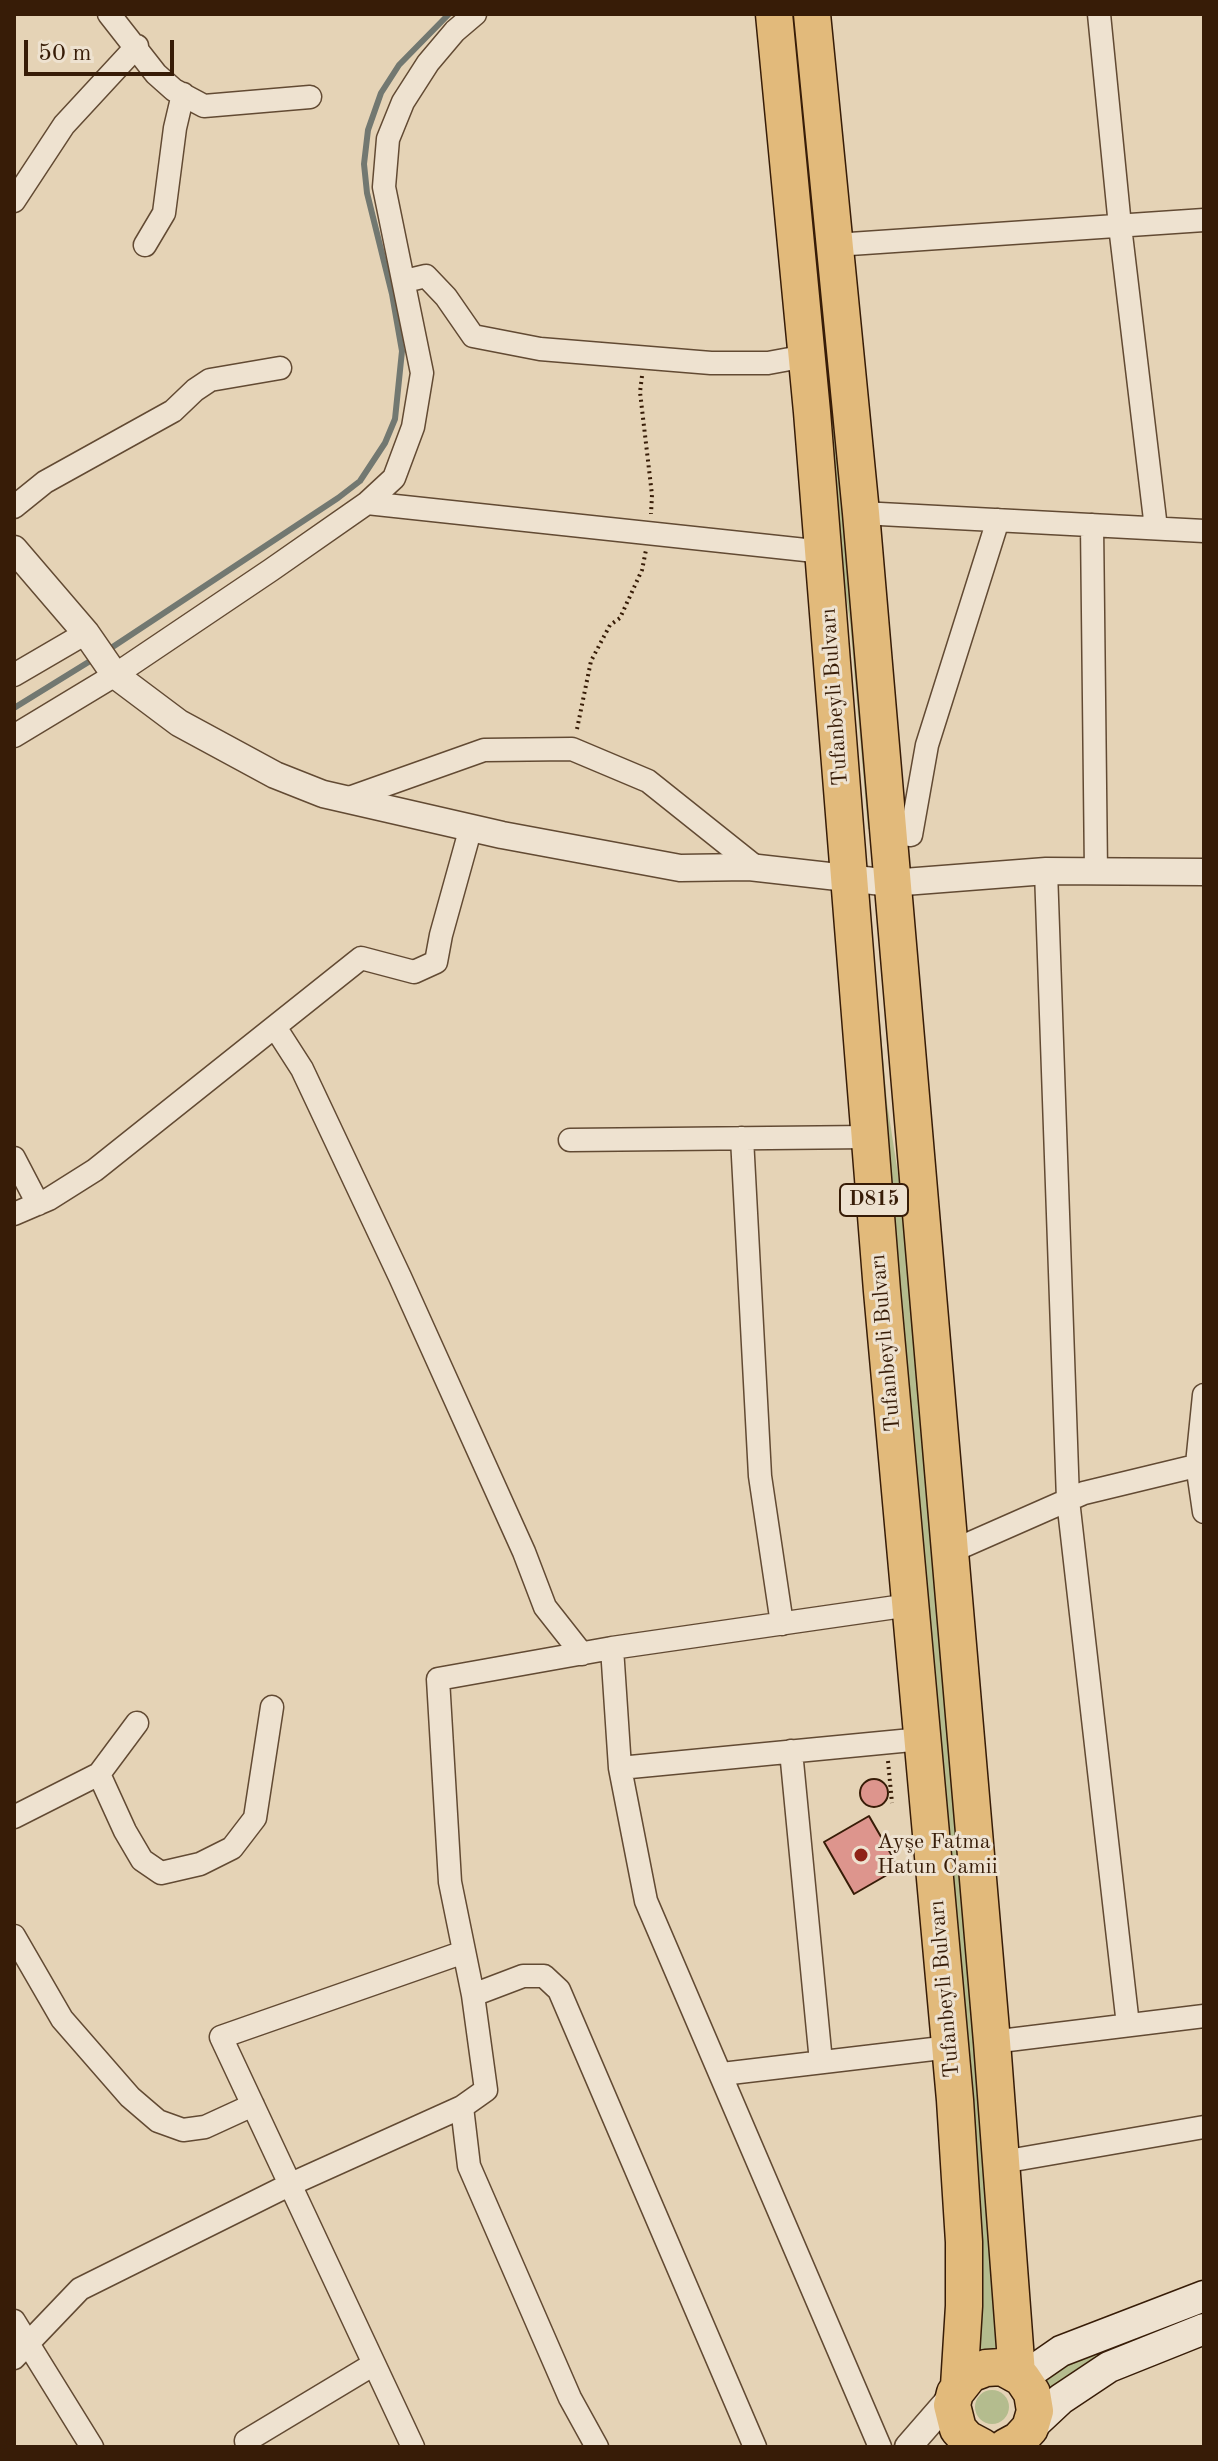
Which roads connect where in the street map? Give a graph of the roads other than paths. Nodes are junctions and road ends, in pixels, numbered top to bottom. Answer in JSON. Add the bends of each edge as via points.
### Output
{"nodes":[{"id":1,"x":109,"y":14,"type":"edge"},
{"id":2,"x":475,"y":14,"type":"edge"},
{"id":3,"x":774,"y":14,"type":"edge"},
{"id":4,"x":812,"y":14,"type":"edge"},
{"id":5,"x":1099,"y":14,"type":"edge"},
{"id":6,"x":137,"y":46,"type":"junction"},
{"id":7,"x":183,"y":94,"type":"junction"},
{"id":8,"x":310,"y":97,"type":"dead end"},
{"id":9,"x":14,"y":201,"type":"edge"},
{"id":10,"x":1204,"y":220,"type":"edge"},
{"id":11,"x":1120,"y":226,"type":"junction"},
{"id":12,"x":145,"y":245,"type":"dead end"},
{"id":13,"x":835,"y":245,"type":"junction"},
{"id":14,"x":405,"y":281,"type":"junction"},
{"id":15,"x":806,"y":356,"type":"junction"},
{"id":16,"x":280,"y":368,"type":"dead end"},
{"id":17,"x":367,"y":503,"type":"junction"},
{"id":18,"x":14,"y":507,"type":"edge"},
{"id":19,"x":861,"y":513,"type":"junction"},
{"id":20,"x":998,"y":520,"type":"junction"},
{"id":21,"x":1092,"y":525,"type":"junction"},
{"id":22,"x":1156,"y":528,"type":"junction"},
{"id":23,"x":1204,"y":531,"type":"edge"},
{"id":24,"x":14,"y":549,"type":"edge"},
{"id":25,"x":824,"y":552,"type":"junction"},
{"id":26,"x":86,"y":633,"type":"junction"},
{"id":27,"x":113,"y":672,"type":"junction"},
{"id":28,"x":14,"y":675,"type":"edge"},
{"id":29,"x":14,"y":736,"type":"edge"},
{"id":30,"x":346,"y":799,"type":"junction"},
{"id":31,"x":471,"y":827,"type":"junction"},
{"id":32,"x":887,"y":832,"type":"junction"},
{"id":33,"x":757,"y":868,"type":"junction"},
{"id":34,"x":1046,"y":871,"type":"junction"},
{"id":35,"x":1096,"y":872,"type":"junction"},
{"id":36,"x":1204,"y":872,"type":"edge"},
{"id":37,"x":848,"y":877,"type":"junction"},
{"id":38,"x":891,"y":883,"type":"junction"},
{"id":39,"x":275,"y":1027,"type":"junction"},
{"id":40,"x":869,"y":1137,"type":"junction"},
{"id":41,"x":742,"y":1138,"type":"junction"},
{"id":42,"x":570,"y":1140,"type":"dead end"},
{"id":43,"x":14,"y":1158,"type":"edge"},
{"id":44,"x":38,"y":1204,"type":"junction"},
{"id":45,"x":14,"y":1214,"type":"edge"},
{"id":46,"x":1204,"y":1395,"type":"edge"},
{"id":47,"x":1201,"y":1464,"type":"edge"},
{"id":48,"x":1068,"y":1500,"type":"junction"},
{"id":49,"x":1204,"y":1512,"type":"edge"},
{"id":50,"x":950,"y":1552,"type":"junction"},
{"id":51,"x":910,"y":1605,"type":"junction"},
{"id":52,"x":782,"y":1624,"type":"junction"},
{"id":53,"x":612,"y":1648,"type":"junction"},
{"id":54,"x":582,"y":1654,"type":"junction"},
{"id":55,"x":272,"y":1707,"type":"dead end"},
{"id":56,"x":137,"y":1723,"type":"dead end"},
{"id":57,"x":922,"y":1739,"type":"junction"},
{"id":58,"x":791,"y":1751,"type":"junction"},
{"id":59,"x":620,"y":1768,"type":"junction"},
{"id":60,"x":99,"y":1774,"type":"junction"},
{"id":61,"x":14,"y":1817,"type":"edge"},
{"id":62,"x":14,"y":1936,"type":"edge"},
{"id":63,"x":464,"y":1952,"type":"junction"},
{"id":64,"x":473,"y":1995,"type":"junction"},
{"id":65,"x":1204,"y":2016,"type":"edge"},
{"id":66,"x":1128,"y":2025,"type":"junction"},
{"id":67,"x":992,"y":2042,"type":"junction"},
{"id":68,"x":950,"y":2047,"type":"junction"},
{"id":69,"x":821,"y":2062,"type":"junction"},
{"id":70,"x":722,"y":2074,"type":"junction"},
{"id":71,"x":253,"y":2105,"type":"junction"},
{"id":72,"x":462,"y":2107,"type":"junction"},
{"id":73,"x":1204,"y":2127,"type":"edge"},
{"id":74,"x":1002,"y":2162,"type":"junction"},
{"id":75,"x":289,"y":2185,"type":"junction"},
{"id":76,"x":1204,"y":2296,"type":"edge"},
{"id":77,"x":14,"y":2321,"type":"edge"},
{"id":78,"x":1204,"y":2329,"type":"edge"},
{"id":79,"x":22,"y":2350,"type":"edge"},
{"id":80,"x":374,"y":2364,"type":"junction"},
{"id":81,"x":1020,"y":2376,"type":"junction"},
{"id":82,"x":957,"y":2389,"type":"junction"},
{"id":83,"x":246,"y":2441,"type":"dead end"},
{"id":84,"x":991,"y":2443,"type":"edge"},
{"id":85,"x":92,"y":2447,"type":"edge"},
{"id":86,"x":413,"y":2447,"type":"edge"},
{"id":87,"x":597,"y":2447,"type":"edge"},
{"id":88,"x":755,"y":2447,"type":"edge"},
{"id":89,"x":880,"y":2447,"type":"edge"},
{"id":90,"x":908,"y":2447,"type":"edge"}],
"edges":[{"from":1,"to":6,"type":"street"},
{"from":2,"to":14,"type":"street","via":[[428,63],[388,139],[384,187]]},
{"from":3,"to":15,"type":"highway","name":"Tufanbeyli Bulvarı","number":"D815"},
{"from":4,"to":13,"type":"highway","name":"Tufanbeyli Bulvarı","number":"D815"},
{"from":5,"to":11,"type":"street"},
{"from":6,"to":7,"type":"street","via":[[156,74]]},
{"from":6,"to":9,"type":"street","via":[[64,125]]},
{"from":7,"to":8,"type":"street","via":[[204,106]]},
{"from":7,"to":12,"type":"street","via":[[164,213]]},
{"from":10,"to":11,"type":"street"},
{"from":11,"to":13,"type":"street"},
{"from":11,"to":22,"type":"street"},
{"from":13,"to":19,"type":"highway","name":"Tufanbeyli Bulvarı","number":"D815"},
{"from":14,"to":15,"type":"street","via":[[426,276],[473,336],[540,349],[711,363],[768,363]]},
{"from":14,"to":17,"type":"street","via":[[422,373],[413,427],[394,478]]},
{"from":15,"to":25,"type":"highway","name":"Tufanbeyli Bulvarı","number":"D815"},
{"from":16,"to":18,"type":"street","via":[[210,380],[173,411],[45,482]]},
{"from":17,"to":25,"type":"street"},
{"from":17,"to":27,"type":"street"},
{"from":19,"to":20,"type":"street"},
{"from":19,"to":32,"type":"highway","name":"Tufanbeyli Bulvarı","number":"D815"},
{"from":20,"to":21,"type":"street"},
{"from":20,"to":32,"type":"street","via":[[927,745],[911,835]]},
{"from":21,"to":22,"type":"street"},
{"from":21,"to":35,"type":"street"},
{"from":22,"to":23,"type":"street"},
{"from":24,"to":26,"type":"street"},
{"from":25,"to":37,"type":"highway","name":"Tufanbeyli Bulvarı","number":"D815"},
{"from":26,"to":27,"type":"street"},
{"from":26,"to":28,"type":"street"},
{"from":27,"to":29,"type":"street"},
{"from":27,"to":30,"type":"street","via":[[179,723],[275,775]]},
{"from":30,"to":31,"type":"street"},
{"from":30,"to":33,"type":"street","via":[[484,750],[572,749],[648,781]]},
{"from":31,"to":33,"type":"street","via":[[680,868]]},
{"from":31,"to":39,"type":"street","via":[[436,962],[414,972],[361,958]]},
{"from":32,"to":38,"type":"highway","name":"Tufanbeyli Bulvarı","number":"D815"},
{"from":33,"to":37,"type":"street"},
{"from":34,"to":35,"type":"street"},
{"from":34,"to":38,"type":"street"},
{"from":34,"to":48,"type":"street"},
{"from":35,"to":36,"type":"street"},
{"from":37,"to":38,"type":"street"},
{"from":37,"to":40,"type":"highway","name":"Tufanbeyli Bulvarı","number":"D815"},
{"from":38,"to":50,"type":"highway","name":"Tufanbeyli Bulvarı","number":"D815"},
{"from":39,"to":44,"type":"street","via":[[95,1170]]},
{"from":39,"to":54,"type":"street","via":[[302,1069],[400,1277],[545,1607]]},
{"from":40,"to":41,"type":"street"},
{"from":40,"to":51,"type":"highway","name":"Tufanbeyli Bulvarı","number":"D815"},
{"from":41,"to":42,"type":"street"},
{"from":41,"to":52,"type":"street","via":[[760,1476]]},
{"from":43,"to":44,"type":"street"},
{"from":44,"to":45,"type":"street"},
{"from":46,"to":47,"type":"street"},
{"from":47,"to":48,"type":"street"},
{"from":47,"to":49,"type":"street"},
{"from":48,"to":50,"type":"street"},
{"from":48,"to":66,"type":"street"},
{"from":50,"to":67,"type":"highway","name":"Tufanbeyli Bulvarı","number":"D815"},
{"from":51,"to":52,"type":"street"},
{"from":51,"to":57,"type":"highway","name":"Tufanbeyli Bulvarı","number":"D815"},
{"from":52,"to":53,"type":"street"},
{"from":53,"to":54,"type":"street"},
{"from":53,"to":59,"type":"street"},
{"from":54,"to":63,"type":"street","via":[[438,1679],[450,1882]]},
{"from":55,"to":60,"type":"street","via":[[255,1818],[232,1848],[200,1864],[161,1873],[142,1860]]},
{"from":56,"to":60,"type":"street"},
{"from":57,"to":58,"type":"street"},
{"from":57,"to":68,"type":"highway","name":"Tufanbeyli Bulvarı","number":"D815"},
{"from":58,"to":59,"type":"street"},
{"from":58,"to":69,"type":"street"},
{"from":59,"to":70,"type":"street","via":[[646,1901]]},
{"from":60,"to":61,"type":"street"},
{"from":62,"to":71,"type":"street","via":[[62,2019],[158,2121],[183,2130],[205,2127]]},
{"from":63,"to":64,"type":"street"},
{"from":63,"to":71,"type":"street","via":[[221,2037]]},
{"from":64,"to":72,"type":"street","via":[[486,2090]]},
{"from":64,"to":88,"type":"street","via":[[523,1976],[544,1976],[559,1990]]},
{"from":65,"to":66,"type":"street"},
{"from":66,"to":67,"type":"street"},
{"from":67,"to":74,"type":"highway","name":"Tufanbeyli Bulvarı","number":"D815"},
{"from":68,"to":69,"type":"street"},
{"from":68,"to":82,"type":"highway","name":"Tufanbeyli Bulvarı","number":"D815","via":[[964,2242]]},
{"from":69,"to":70,"type":"street"},
{"from":70,"to":89,"type":"street"},
{"from":71,"to":75,"type":"street"},
{"from":72,"to":75,"type":"street"},
{"from":72,"to":87,"type":"street","via":[[469,2166],[570,2398]]},
{"from":73,"to":74,"type":"street"},
{"from":74,"to":81,"type":"highway","name":"Tufanbeyli Bulvarı","number":"D815"},
{"from":75,"to":79,"type":"street","via":[[80,2289]]},
{"from":75,"to":80,"type":"street"},
{"from":76,"to":81,"type":"main road","via":[[1061,2351]]},
{"from":77,"to":79,"type":"street"},
{"from":78,"to":84,"type":"main road","via":[[1109,2367]]},
{"from":79,"to":85,"type":"street"},
{"from":80,"to":83,"type":"street"},
{"from":80,"to":86,"type":"street"},
{"from":81,"to":82,"type":"highway","via":[[1002,2367],[986,2368],[970,2374]]},
{"from":81,"to":84,"type":"highway","name":"Tufanbeyli Bulvarı","via":[[1032,2393],[1035,2411]]},
{"from":82,"to":84,"type":"highway","name":"Tufanbeyli Bulvarı","via":[[952,2405],[958,2429]]},
{"from":82,"to":90,"type":"street"}]}
